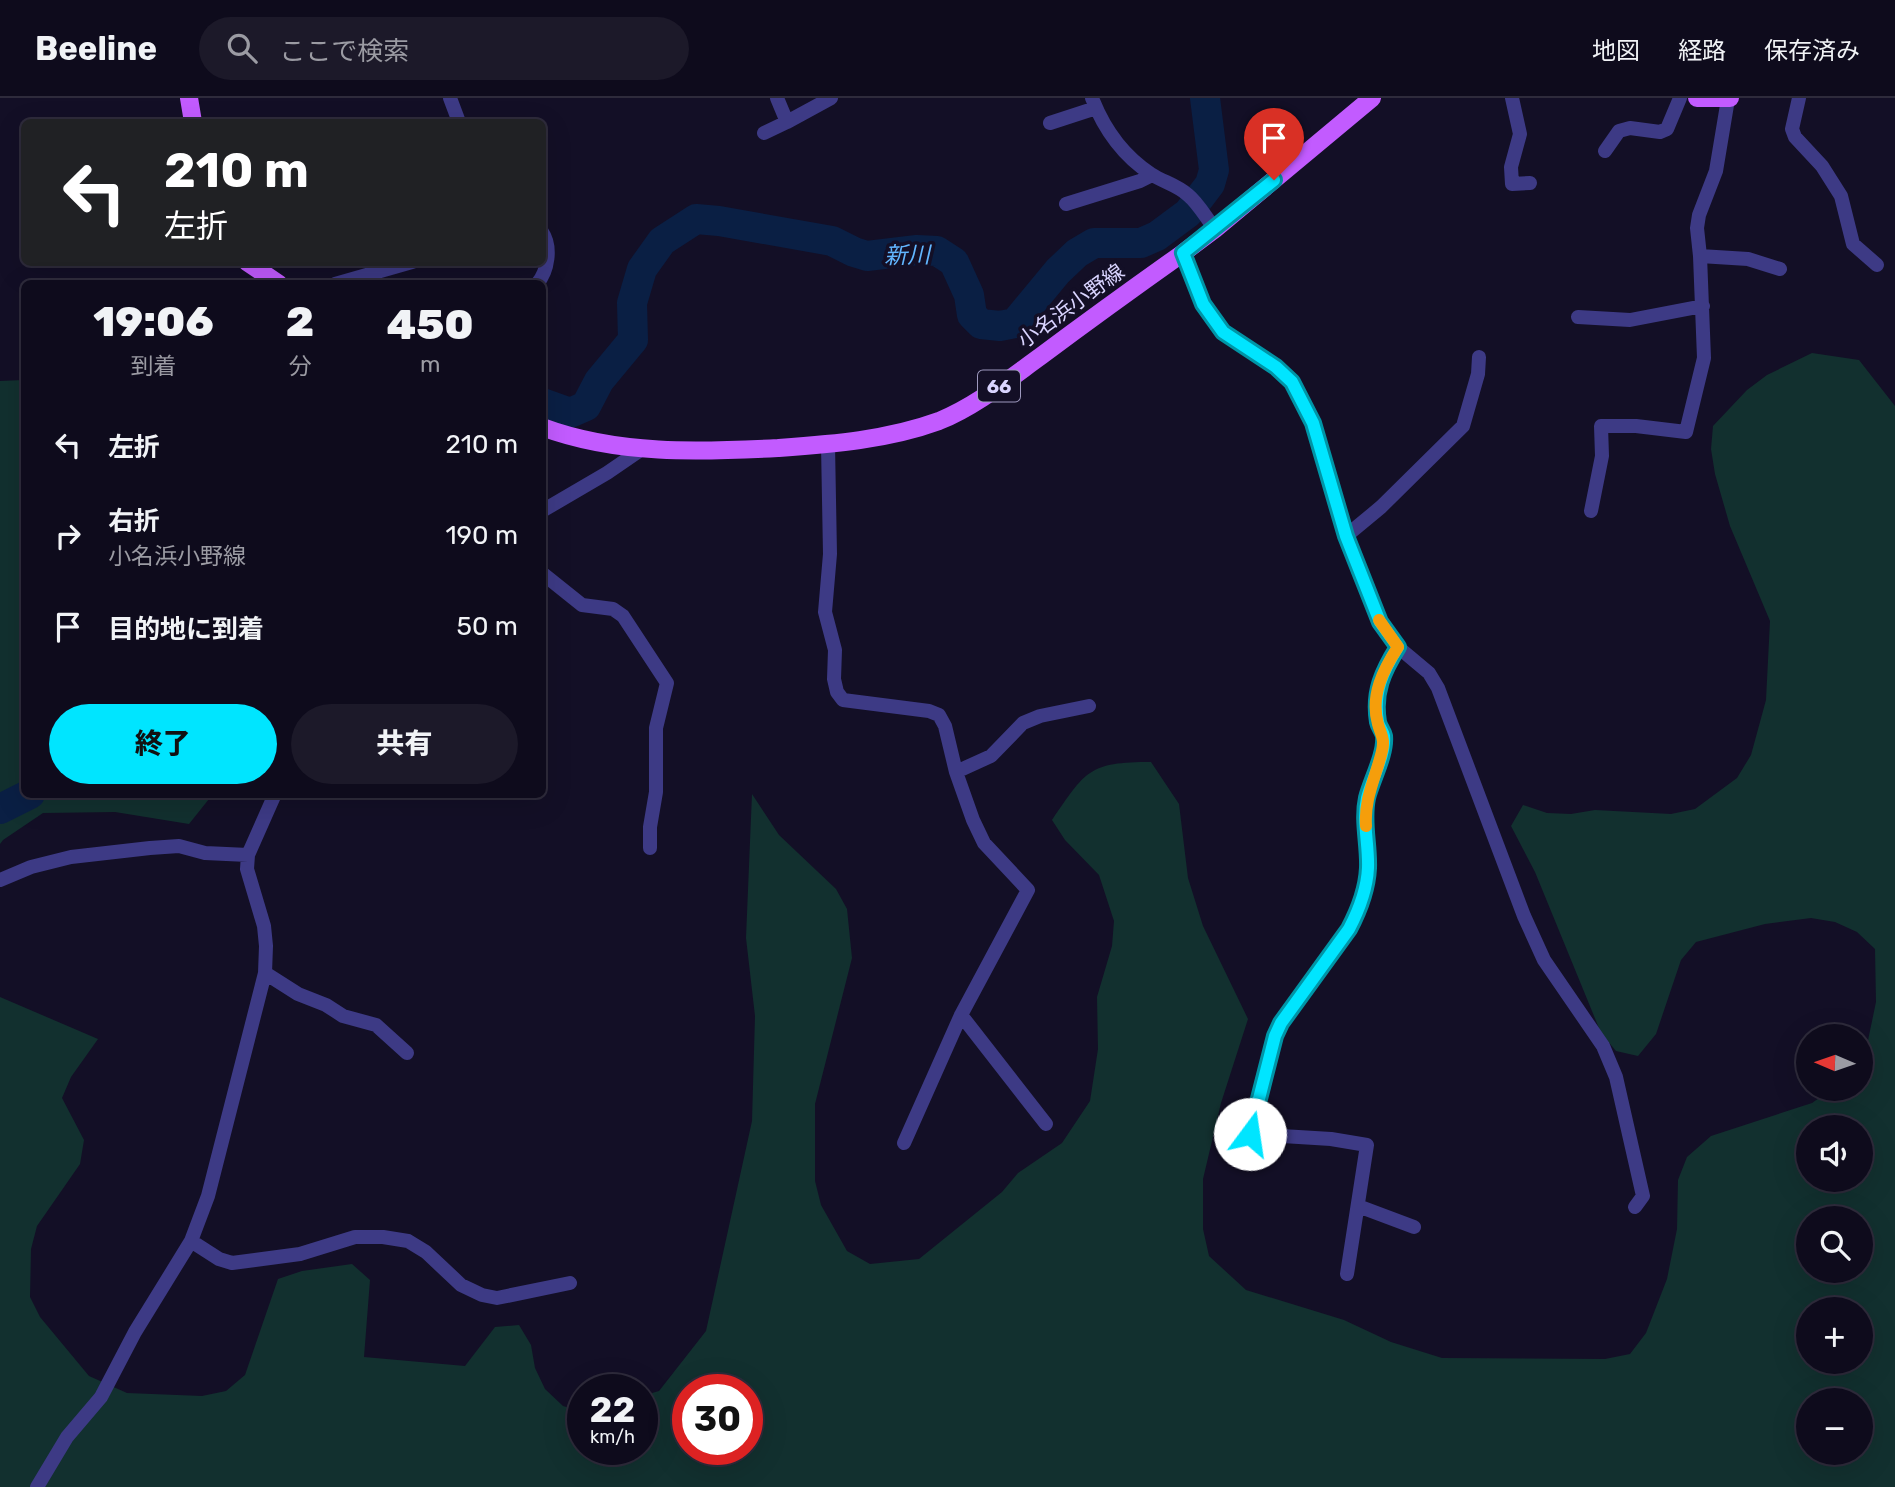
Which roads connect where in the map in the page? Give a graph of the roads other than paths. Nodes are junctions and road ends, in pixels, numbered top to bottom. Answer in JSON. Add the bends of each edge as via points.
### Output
{"nodes":[{"id":1,"x":189,"y":98,"type":"edge"},
{"id":2,"x":450,"y":98,"type":"edge"},
{"id":3,"x":776,"y":98,"type":"edge"},
{"id":4,"x":831,"y":98,"type":"edge"},
{"id":5,"x":1373,"y":98,"type":"edge"},
{"id":6,"x":1512,"y":98,"type":"edge"},
{"id":7,"x":1680,"y":98,"type":"edge"},
{"id":8,"x":1698,"y":98,"type":"edge"},
{"id":9,"x":1729,"y":98,"type":"edge"},
{"id":10,"x":1799,"y":98,"type":"edge"},
{"id":11,"x":1094,"y":103,"type":"edge"},
{"id":12,"x":192,"y":119,"type":"edge"},
{"id":13,"x":458,"y":119,"type":"edge"},
{"id":14,"x":787,"y":122,"type":"junction"},
{"id":15,"x":1050,"y":123,"type":"dead end"},
{"id":16,"x":764,"y":133,"type":"dead end"},
{"id":17,"x":1605,"y":151,"type":"dead end"},
{"id":18,"x":1152,"y":175,"type":"junction"},
{"id":19,"x":1530,"y":183,"type":"dead end"},
{"id":20,"x":1066,"y":204,"type":"dead end"},
{"id":21,"x":1211,"y":224,"type":"junction"},
{"id":22,"x":546,"y":238,"type":"edge"},
{"id":23,"x":1183,"y":253,"type":"junction"},
{"id":24,"x":1700,"y":256,"type":"junction"},
{"id":25,"x":1877,"y":265,"type":"dead end"},
{"id":26,"x":253,"y":266,"type":"edge"},
{"id":27,"x":397,"y":266,"type":"edge"},
{"id":28,"x":1780,"y":269,"type":"dead end"},
{"id":29,"x":273,"y":280,"type":"edge"},
{"id":30,"x":349,"y":280,"type":"edge"},
{"id":31,"x":539,"y":280,"type":"edge"},
{"id":32,"x":1703,"y":306,"type":"junction"},
{"id":33,"x":1578,"y":317,"type":"dead end"},
{"id":34,"x":1479,"y":357,"type":"dead end"},
{"id":35,"x":546,"y":429,"type":"edge"},
{"id":36,"x":828,"y":445,"type":"junction"},
{"id":37,"x":642,"y":449,"type":"junction"},
{"id":38,"x":546,"y":509,"type":"edge"},
{"id":39,"x":1591,"y":511,"type":"dead end"},
{"id":40,"x":1346,"y":536,"type":"junction"},
{"id":41,"x":546,"y":576,"type":"edge"},
{"id":42,"x":1398,"y":647,"type":"junction"},
{"id":43,"x":1089,"y":706,"type":"dead end"},
{"id":44,"x":957,"y":772,"type":"junction"},
{"id":45,"x":273,"y":798,"type":"edge"},
{"id":46,"x":650,"y":848,"type":"dead end"},
{"id":47,"x":248,"y":855,"type":"junction"},
{"id":48,"x":0,"y":880,"type":"edge"},
{"id":49,"x":265,"y":973,"type":"junction"},
{"id":50,"x":961,"y":1015,"type":"junction"},
{"id":51,"x":407,"y":1053,"type":"dead end"},
{"id":52,"x":1046,"y":1124,"type":"dead end"},
{"id":53,"x":904,"y":1143,"type":"dead end"},
{"id":54,"x":1357,"y":1206,"type":"junction"},
{"id":55,"x":1635,"y":1207,"type":"dead end"},
{"id":56,"x":1414,"y":1227,"type":"dead end"},
{"id":57,"x":191,"y":1241,"type":"junction"},
{"id":58,"x":1347,"y":1275,"type":"dead end"},
{"id":59,"x":570,"y":1283,"type":"dead end"},
{"id":60,"x":37,"y":1487,"type":"edge"}],
"edges":[{"from":1,"to":12,"type":"main road"},
{"from":2,"to":13,"type":"street"},
{"from":3,"to":14,"type":"street"},
{"from":4,"to":14,"type":"street"},
{"from":5,"to":21,"type":"main road","name":"小名浜小野線","number":"66"},
{"from":6,"to":19,"type":"street","via":[[1520,134],[1511,167],[1512,184]]},
{"from":7,"to":17,"type":"street","via":[[1667,129],[1619,131]]},
{"from":8,"to":9,"type":"main road"},
{"from":9,"to":24,"type":"street","via":[[1716,172],[1699,215]]},
{"from":10,"to":25,"type":"street","via":[[1792,129],[1795,137],[1841,196],[1853,244]]},
{"from":11,"to":15,"type":"street"},
{"from":11,"to":18,"type":"street","via":[[1126,155]]},
{"from":14,"to":16,"type":"street"},
{"from":18,"to":20,"type":"street"},
{"from":18,"to":21,"type":"street","via":[[1181,189]]},
{"from":21,"to":23,"type":"main road","name":"小名浜小野線","number":"66"},
{"from":22,"to":31,"type":"street","via":[[547,266]]},
{"from":23,"to":36,"type":"main road","name":"小名浜小野線","number":"66","via":[[985,396],[940,420],[888,436]]},
{"from":23,"to":40,"type":"street","via":[[1203,304],[1223,332],[1292,382],[1313,423]]},
{"from":24,"to":28,"type":"street","via":[[1748,259]]},
{"from":24,"to":32,"type":"street"},
{"from":26,"to":29,"type":"main road"},
{"from":27,"to":30,"type":"street"},
{"from":32,"to":33,"type":"street","via":[[1630,320]]},
{"from":32,"to":39,"type":"street","via":[[1704,358],[1686,432],[1601,426],[1602,456]]},
{"from":34,"to":40,"type":"street","via":[[1463,426]]},
{"from":35,"to":37,"type":"main road","name":"小名浜小野線","number":"66","via":[[574,439]]},
{"from":36,"to":37,"type":"main road","name":"小名浜小野線","number":"66"},
{"from":36,"to":44,"type":"street","via":[[830,554],[825,612],[835,650],[837,692],[843,700],[939,715]]},
{"from":37,"to":38,"type":"street"},
{"from":40,"to":42,"type":"street","via":[[1380,622]]},
{"from":41,"to":46,"type":"street","via":[[582,605],[613,609],[623,616],[667,683],[656,728]]},
{"from":42,"to":54,"type":"street","via":[[1378,684],[1378,726],[1384,736],[1367,799],[1367,884],[1349,929],[1281,1023],[1250,1134],[1367,1145]]},
{"from":42,"to":55,"type":"street","via":[[1429,673],[1438,688],[1544,960],[1603,1046],[1616,1077],[1643,1196]]},
{"from":43,"to":44,"type":"street","via":[[1024,723],[992,755]]},
{"from":44,"to":50,"type":"street","via":[[984,843],[1028,890]]},
{"from":45,"to":47,"type":"street"},
{"from":47,"to":48,"type":"street","via":[[205,853],[179,846],[150,848],[71,856]]},
{"from":47,"to":49,"type":"street","via":[[247,869],[264,926]]},
{"from":49,"to":51,"type":"street","via":[[343,1016],[376,1026]]},
{"from":49,"to":57,"type":"street","via":[[208,1196]]},
{"from":50,"to":52,"type":"street"},
{"from":50,"to":53,"type":"street"},
{"from":54,"to":56,"type":"street"},
{"from":54,"to":58,"type":"street"},
{"from":57,"to":59,"type":"street","via":[[232,1263],[300,1254],[355,1237],[383,1237],[408,1241],[461,1285],[482,1295],[497,1298]]},
{"from":57,"to":60,"type":"street","via":[[101,1397],[67,1437]]}]}
